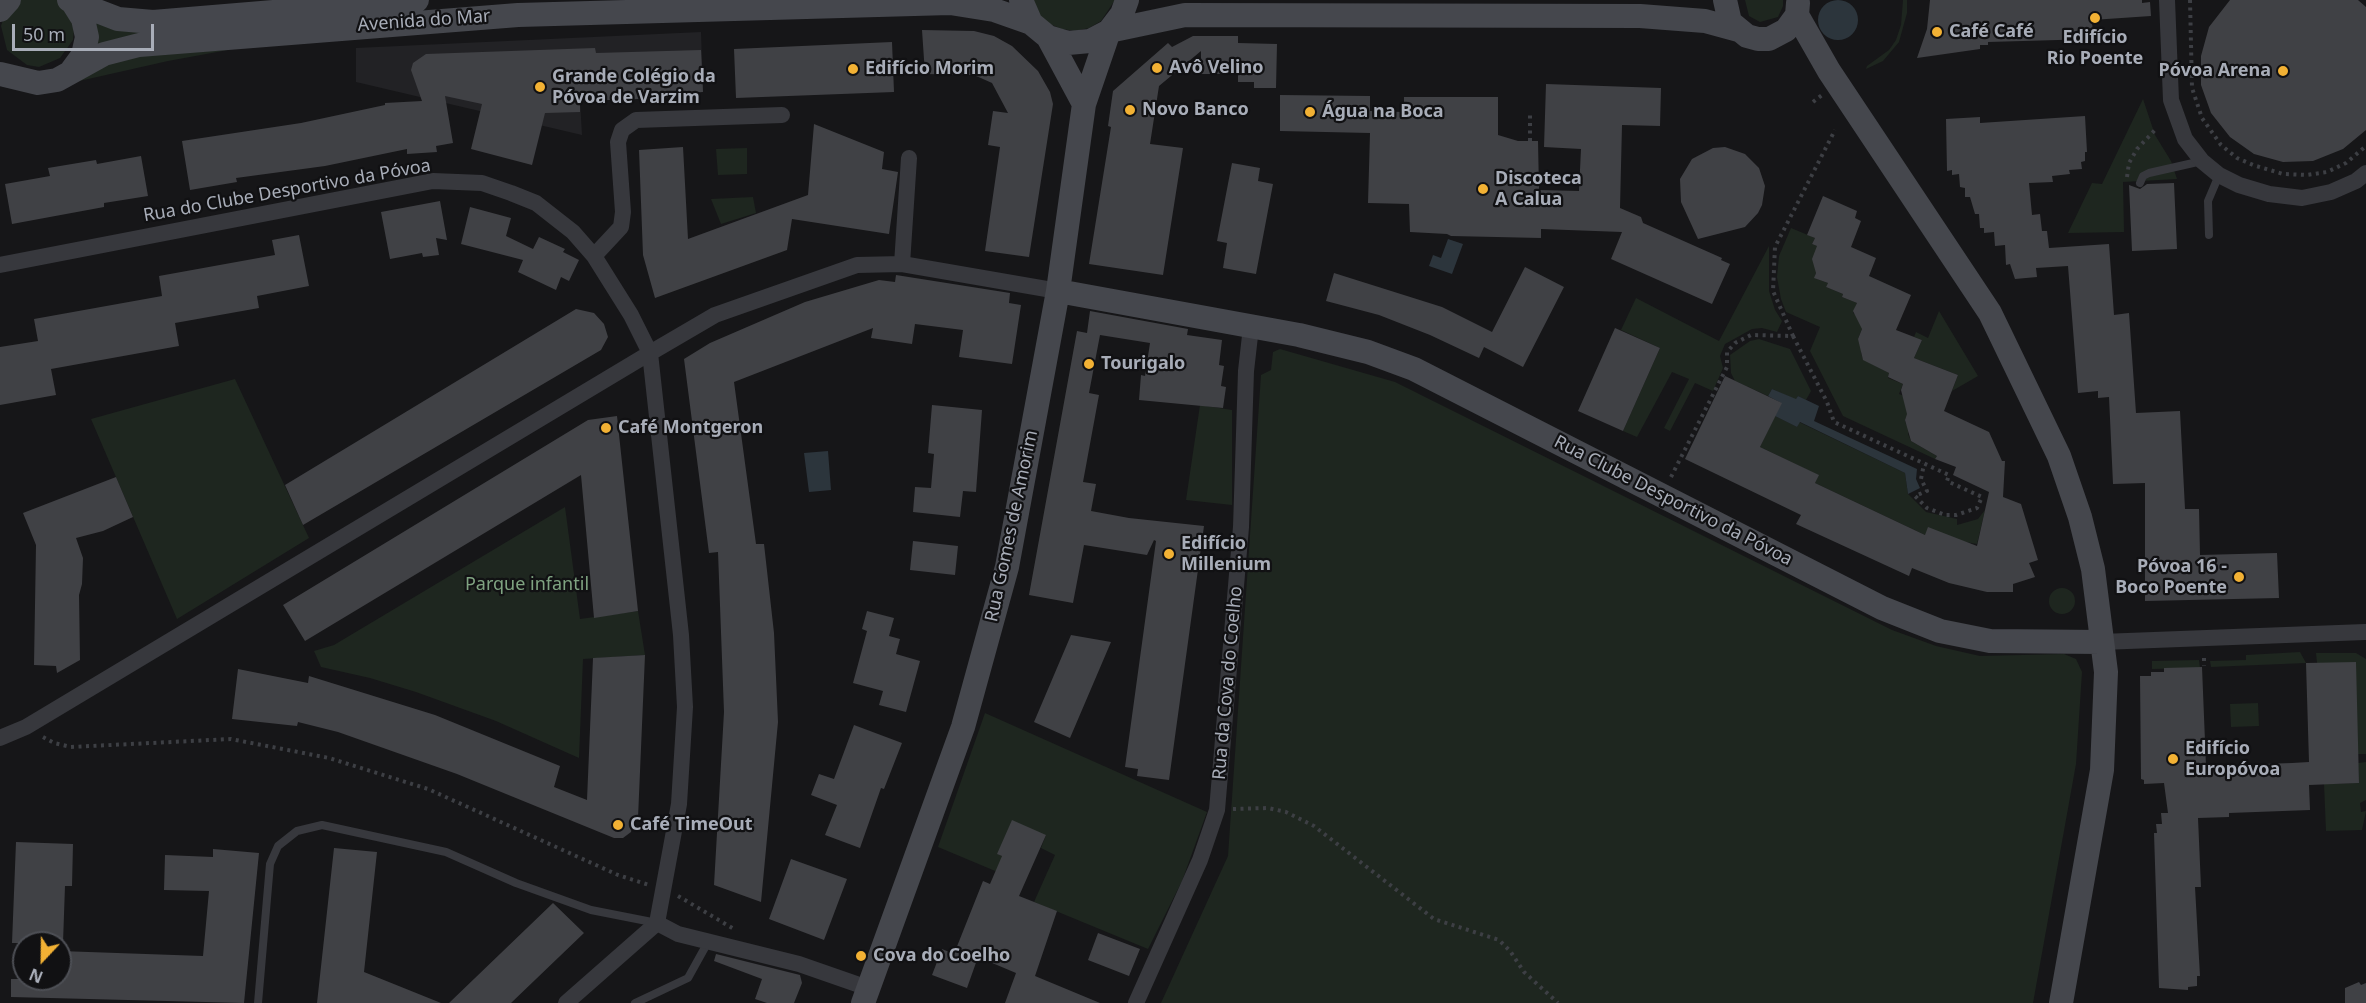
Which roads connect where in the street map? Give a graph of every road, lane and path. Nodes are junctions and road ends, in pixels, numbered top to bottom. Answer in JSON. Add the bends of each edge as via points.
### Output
{"nodes":[{"id":1,"x":407,"y":0,"type":"edge"},
{"id":2,"x":1020,"y":0,"type":"edge"},
{"id":3,"x":1126,"y":0,"type":"edge"},
{"id":4,"x":1725,"y":0,"type":"edge"},
{"id":5,"x":2167,"y":0,"type":"edge"},
{"id":6,"x":2190,"y":0,"type":"edge"},
{"id":7,"x":71,"y":2,"type":"edge"},
{"id":8,"x":294,"y":5,"type":"edge"},
{"id":9,"x":1798,"y":7,"type":"edge"},
{"id":10,"x":1040,"y":30,"type":"junction"},
{"id":11,"x":1738,"y":30,"type":"junction"},
{"id":12,"x":1109,"y":31,"type":"junction"},
{"id":13,"x":1769,"y":39,"type":"junction"},
{"id":14,"x":0,"y":61,"type":"edge"},
{"id":15,"x":72,"y":70,"type":"junction"},
{"id":16,"x":1829,"y":71,"type":"junction"},
{"id":17,"x":10,"y":76,"type":"edge"},
{"id":18,"x":1084,"y":104,"type":"junction"},
{"id":19,"x":1530,"y":113,"type":"dead end"},
{"id":20,"x":782,"y":115,"type":"dead end"},
{"id":21,"x":1835,"y":130,"type":"dead end"},
{"id":22,"x":2155,"y":130,"type":"dead end"},
{"id":23,"x":1530,"y":141,"type":"dead end"},
{"id":24,"x":2366,"y":146,"type":"edge"},
{"id":25,"x":909,"y":158,"type":"dead end"},
{"id":26,"x":2202,"y":161,"type":"junction"},
{"id":27,"x":2366,"y":173,"type":"edge"},
{"id":28,"x":2219,"y":175,"type":"junction"},
{"id":29,"x":2140,"y":183,"type":"dead end"},
{"id":30,"x":2127,"y":186,"type":"dead end"},
{"id":31,"x":2209,"y":235,"type":"dead end"},
{"id":32,"x":594,"y":256,"type":"junction"},
{"id":33,"x":902,"y":264,"type":"junction"},
{"id":34,"x":0,"y":265,"type":"edge"},
{"id":35,"x":1058,"y":291,"type":"junction"},
{"id":36,"x":1251,"y":327,"type":"junction"},
{"id":37,"x":1792,"y":336,"type":"junction"},
{"id":38,"x":650,"y":352,"type":"junction"},
{"id":39,"x":1924,"y":464,"type":"junction"},
{"id":40,"x":1671,"y":477,"type":"dead end"},
{"id":41,"x":2366,"y":632,"type":"edge"},
{"id":42,"x":2102,"y":642,"type":"junction"},
{"id":43,"x":2204,"y":658,"type":"dead end"},
{"id":44,"x":2204,"y":666,"type":"dead end"},
{"id":45,"x":26,"y":727,"type":"junction"},
{"id":46,"x":0,"y":738,"type":"edge"},
{"id":47,"x":1217,"y":810,"type":"junction"},
{"id":48,"x":661,"y":890,"type":"junction"},
{"id":49,"x":657,"y":923,"type":"junction"},
{"id":50,"x":708,"y":942,"type":"junction"},
{"id":51,"x":749,"y":951,"type":"junction"},
{"id":52,"x":866,"y":995,"type":"edge"},
{"id":53,"x":258,"y":1003,"type":"edge"},
{"id":54,"x":566,"y":1003,"type":"edge"},
{"id":55,"x":635,"y":1003,"type":"edge"},
{"id":56,"x":1136,"y":1003,"type":"edge"},
{"id":57,"x":1558,"y":1003,"type":"edge"},
{"id":58,"x":2061,"y":1003,"type":"edge"}],
"edges":[{"from":1,"to":8,"type":"main road","name":"Avenida do Mar"},
{"from":2,"to":10,"type":"main road"},
{"from":3,"to":12,"type":"main road","name":"Rua Gomes de Amorim","via":[[1122,14]]},
{"from":4,"to":11,"type":"main road","via":[[1726,13]]},
{"from":5,"to":26,"type":"street","via":[[2170,100],[2185,139]]},
{"from":6,"to":24,"type":"path","via":[[2192,88],[2202,118],[2221,145],[2253,165],[2283,174],[2307,175],[2327,172],[2346,163]]},
{"from":7,"to":8,"type":"main road","name":"Avenida do Mar","via":[[136,22]]},
{"from":7,"to":15,"type":"main road","name":"Avenida do Mar","via":[[83,19],[87,37],[83,55]]},
{"from":9,"to":13,"type":"main road","via":[[1786,30]]},
{"from":9,"to":16,"type":"main road"},
{"from":10,"to":12,"type":"main road","name":"Avenida do Mar","via":[[1068,43],[1090,41]]},
{"from":10,"to":15,"type":"main road","name":"Avenida do Mar","via":[[994,10],[950,3],[518,15],[139,45],[105,54]]},
{"from":10,"to":18,"type":"main road"},
{"from":11,"to":12,"type":"main road","name":"Avenida do Mar","via":[[1705,21],[1640,16],[1185,15]]},
{"from":11,"to":13,"type":"main road","name":"Avenida do Mar","via":[[1747,36]]},
{"from":12,"to":18,"type":"main road","name":"Rua Gomes de Amorim"},
{"from":13,"to":16,"type":"main road","name":"Avenida do Mar","via":[[1795,48]]},
{"from":14,"to":17,"type":"main road","name":"Avenida do Mar"},
{"from":15,"to":17,"type":"main road","name":"Avenida do Mar","via":[[57,80],[38,83]]},
{"from":16,"to":42,"type":"main road","via":[[1990,313],[2059,456],[2093,569]]},
{"from":18,"to":35,"type":"main road","name":"Rua Gomes de Amorim"},
{"from":19,"to":23,"type":"path"},
{"from":20,"to":32,"type":"street","via":[[636,120],[622,130],[618,142],[621,227]]},
{"from":21,"to":37,"type":"path","via":[[1775,247],[1773,291]]},
{"from":22,"to":30,"type":"path","via":[[2129,163]]},
{"from":25,"to":33,"type":"street"},
{"from":26,"to":28,"type":"street"},
{"from":26,"to":29,"type":"lane","via":[[2149,173]]},
{"from":27,"to":28,"type":"street","via":[[2331,192],[2302,198],[2269,194]]},
{"from":28,"to":31,"type":"lane","via":[[2208,201]]},
{"from":32,"to":34,"type":"street","name":"Rua do Clube Desportivo da Póvoa","via":[[573,232],[536,203],[482,183],[433,182]]},
{"from":32,"to":38,"type":"street","name":"Rua do Clube Desportivo da Póvoa"},
{"from":33,"to":35,"type":"street"},
{"from":33,"to":38,"type":"street","via":[[857,265],[812,279],[715,315]]},
{"from":35,"to":36,"type":"main road"},
{"from":35,"to":52,"type":"main road","name":"Rua Gomes de Amorim","via":[[1007,567],[966,716]]},
{"from":36,"to":42,"type":"main road","name":"Rua Clube Desportivo da Póvoa","via":[[1368,352],[1414,369],[1882,608],[1940,631],[1990,641]]},
{"from":36,"to":47,"type":"street","name":"Rua da Cova do Coelho","via":[[1241,527]]},
{"from":37,"to":39,"type":"path","via":[[1834,422]]},
{"from":37,"to":40,"type":"path","via":[[1751,335],[1727,352],[1727,367]]},
{"from":38,"to":45,"type":"street"},
{"from":38,"to":48,"type":"street","via":[[685,706],[679,804]]},
{"from":39,"to":39,"type":"path","via":[[1922,479],[1927,491],[1916,496],[1927,508],[1956,515],[1977,508],[1982,496],[1947,481],[1949,475]]},
{"from":41,"to":42,"type":"street"},
{"from":42,"to":58,"type":"main road","via":[[2106,672],[2102,770]]},
{"from":43,"to":44,"type":"path"},
{"from":45,"to":46,"type":"street"},
{"from":45,"to":48,"type":"path","via":[[54,743],[71,747],[231,739],[329,758],[428,789],[618,875]]},
{"from":47,"to":56,"type":"street","name":"Rua da Cova do Coelho","via":[[1200,861]]},
{"from":47,"to":57,"type":"path","via":[[1268,808],[1314,826],[1434,919],[1499,940],[1524,972]]},
{"from":48,"to":49,"type":"street"},
{"from":48,"to":51,"type":"path","via":[[746,936]]},
{"from":49,"to":50,"type":"street"},
{"from":49,"to":53,"type":"lane","via":[[591,910],[446,852],[322,825],[297,831],[278,846],[270,864]]},
{"from":49,"to":54,"type":"street"},
{"from":50,"to":51,"type":"street"},
{"from":50,"to":55,"type":"lane","via":[[688,978]]},
{"from":51,"to":52,"type":"street","via":[[799,964]]}]}
